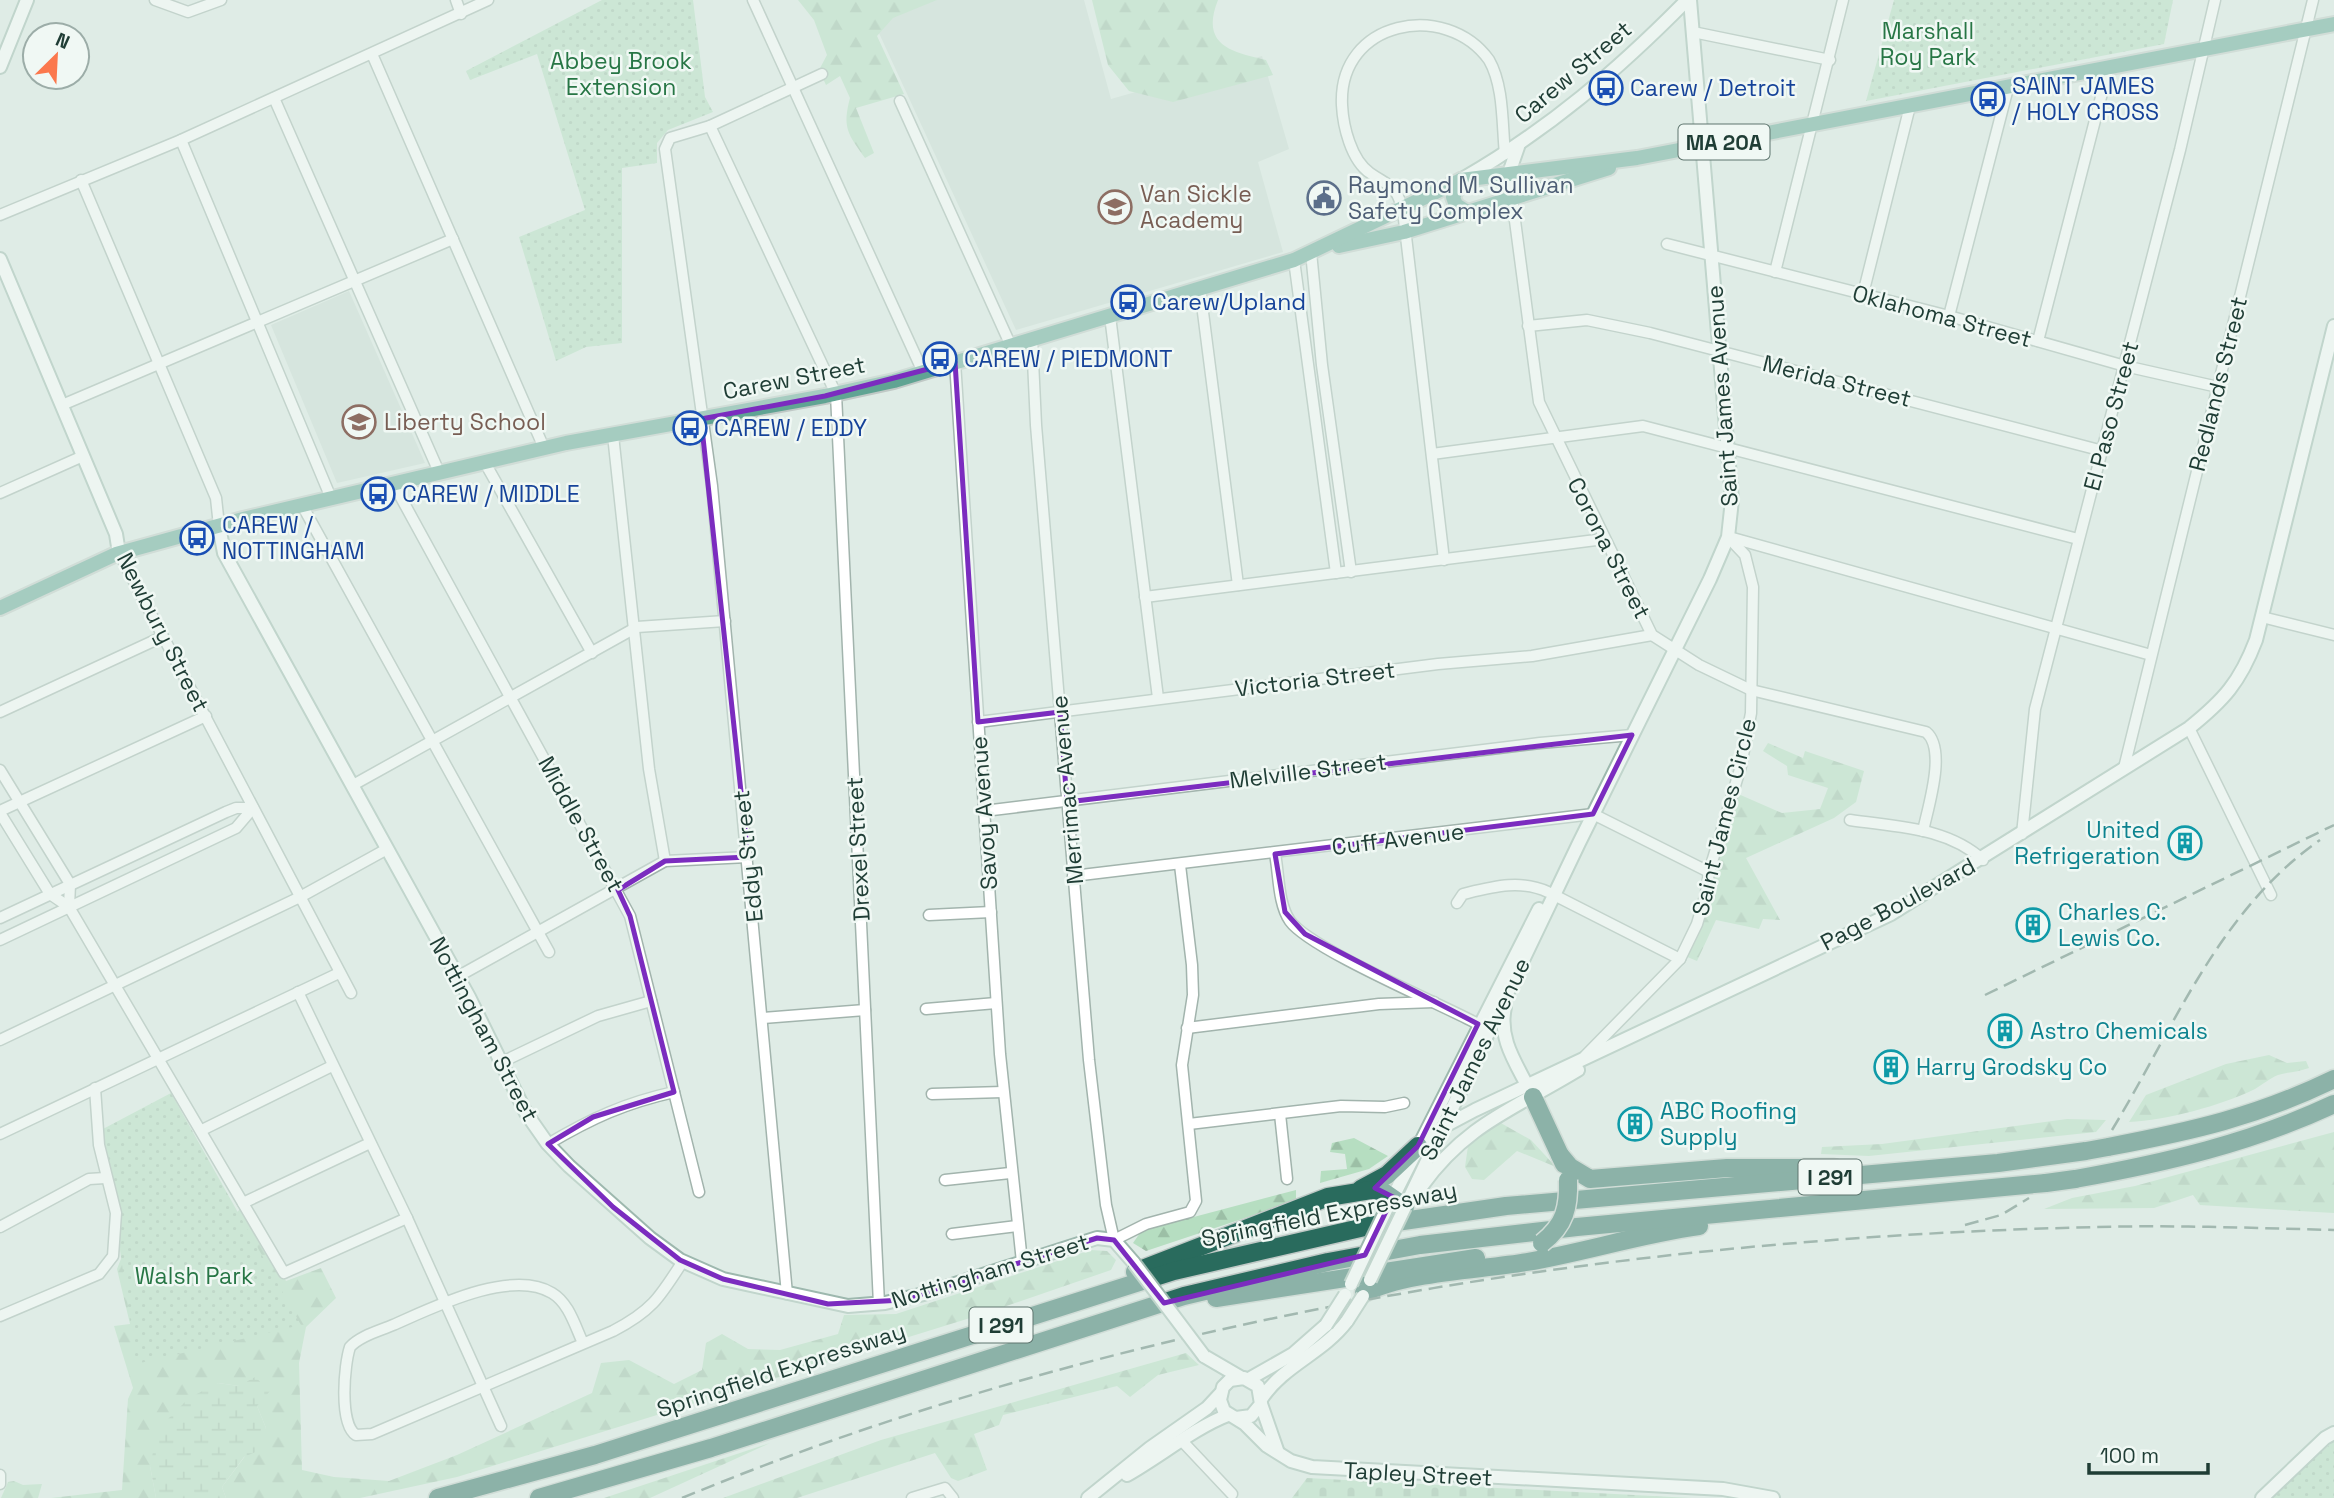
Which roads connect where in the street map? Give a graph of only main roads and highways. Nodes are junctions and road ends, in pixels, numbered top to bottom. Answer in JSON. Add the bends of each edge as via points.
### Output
{"nodes":[{"id":1,"x":27,"y":0,"type":"edge"},
{"id":2,"x":1688,"y":0,"type":"edge"},
{"id":3,"x":2334,"y":24,"type":"edge"},
{"id":4,"x":0,"y":67,"type":"edge"},
{"id":5,"x":1704,"y":146,"type":"junction"},
{"id":6,"x":1518,"y":147,"type":"junction"},
{"id":7,"x":1637,"y":158,"type":"junction"},
{"id":8,"x":1508,"y":173,"type":"junction"},
{"id":9,"x":1461,"y":180,"type":"junction"},
{"id":10,"x":1513,"y":198,"type":"junction"},
{"id":11,"x":1467,"y":212,"type":"junction"},
{"id":12,"x":1311,"y":252,"type":"junction"},
{"id":13,"x":0,"y":260,"type":"edge"},
{"id":14,"x":2334,"y":326,"type":"edge"},
{"id":15,"x":219,"y":526,"type":"junction"},
{"id":16,"x":119,"y":553,"type":"junction"},
{"id":17,"x":0,"y":608,"type":"edge"},
{"id":18,"x":1551,"y":894,"type":"junction"},
{"id":19,"x":1511,"y":985,"type":"junction"},
{"id":20,"x":1616,"y":1046,"type":"junction"},
{"id":21,"x":2334,"y":1079,"type":"edge"},
{"id":22,"x":1530,"y":1091,"type":"junction"},
{"id":23,"x":2334,"y":1104,"type":"edge"},
{"id":24,"x":1443,"y":1127,"type":"junction"},
{"id":25,"x":1418,"y":1146,"type":"junction"},
{"id":26,"x":1560,"y":1155,"type":"junction"},
{"id":27,"x":1894,"y":1171,"type":"junction"},
{"id":28,"x":1361,"y":1189,"type":"junction"},
{"id":29,"x":1395,"y":1204,"type":"junction"},
{"id":30,"x":1791,"y":1208,"type":"junction"},
{"id":31,"x":1359,"y":1290,"type":"junction"},
{"id":32,"x":1070,"y":1303,"type":"junction"},
{"id":33,"x":1120,"y":1316,"type":"junction"},
{"id":34,"x":1204,"y":1356,"type":"junction"},
{"id":35,"x":1244,"y":1378,"type":"junction"},
{"id":36,"x":1221,"y":1392,"type":"junction"},
{"id":37,"x":1261,"y":1401,"type":"junction"},
{"id":38,"x":1232,"y":1417,"type":"junction"},
{"id":39,"x":2334,"y":1433,"type":"edge"},
{"id":40,"x":1277,"y":1450,"type":"junction"},
{"id":41,"x":1093,"y":1494,"type":"edge"},
{"id":42,"x":438,"y":1498,"type":"edge"},
{"id":43,"x":539,"y":1498,"type":"edge"},
{"id":44,"x":1773,"y":1498,"type":"edge"},
{"id":45,"x":2262,"y":1498,"type":"edge"}],
"edges":[{"from":1,"to":4,"type":"main road"},
{"from":2,"to":5,"type":"main road","name":"Saint James Avenue"},
{"from":2,"to":6,"type":"main road","name":"Carew Street","via":[[1595,89]]},
{"from":3,"to":5,"type":"main road","number":"MA 20A"},
{"from":5,"to":7,"type":"main road","number":"MA 20A"},
{"from":5,"to":18,"type":"main road","name":"Saint James Avenue","via":[[1732,500],[1728,537]]},
{"from":6,"to":8,"type":"main road","name":"Carew Street"},
{"from":6,"to":9,"type":"main road","name":"Carew Street"},
{"from":7,"to":8,"type":"main road","number":"MA 20A"},
{"from":7,"to":10,"type":"main road","number":"MA 20A"},
{"from":8,"to":9,"type":"main road","number":"MA 20A"},
{"from":8,"to":10,"type":"main road"},
{"from":9,"to":11,"type":"main road","via":[[1453,197]]},
{"from":9,"to":12,"type":"main road","name":"Carew Street","number":"MA 20A"},
{"from":10,"to":11,"type":"main road","name":"Carew Street","number":"MA 20A"},
{"from":11,"to":12,"type":"main road","name":"Carew Street","number":"MA 20A","via":[[1404,232]]},
{"from":12,"to":15,"type":"main road","name":"Carew Street","number":"MA 20A","via":[[1011,346],[836,394],[544,448]]},
{"from":13,"to":16,"type":"main road","name":"Newbury Street","via":[[116,534]]},
{"from":14,"to":20,"type":"main road","name":"Page Boulevard","via":[[2262,617],[2239,678],[2221,702],[2189,728],[1891,914]]},
{"from":15,"to":16,"type":"main road","name":"Carew Street","number":"MA 20A"},
{"from":15,"to":34,"type":"main road","name":"Nottingham Street","bridge":true,"via":[[225,552],[457,977],[526,1114],[548,1144],[613,1207],[683,1261],[723,1279],[828,1304],[879,1304],[924,1294],[1097,1238],[1114,1240]]},
{"from":16,"to":17,"type":"main road","name":"Carew Street","number":"MA 20A"},
{"from":18,"to":19,"type":"main road","name":"Saint James Avenue"},
{"from":18,"to":25,"type":"main road","name":"Saint James Avenue","via":[[1478,1024]]},
{"from":19,"to":22,"type":"main road","via":[[1502,1021],[1505,1038]]},
{"from":19,"to":24,"type":"main road","name":"Saint James Avenue"},
{"from":20,"to":22,"type":"main road","name":"Page Boulevard"},
{"from":20,"to":22,"type":"main road","name":"Page Boulevard"},
{"from":21,"to":27,"type":"highway","name":"Springfield Expressway","number":"I 291","bridge":true,"via":[[2202,1129],[2086,1151]]},
{"from":22,"to":24,"type":"main road","name":"Page Boulevard"},
{"from":22,"to":26,"type":"highway"},
{"from":22,"to":29,"type":"main road","name":"Page Boulevard","via":[[1456,1144]]},
{"from":23,"to":30,"type":"highway","name":"Springfield Expressway","number":"I 291","bridge":true,"via":[[2200,1154],[2075,1179]]},
{"from":24,"to":25,"type":"main road","name":"Page Boulevard"},
{"from":24,"to":29,"type":"main road","name":"Saint James Avenue"},
{"from":25,"to":28,"type":"highway","via":[[1387,1175]]},
{"from":25,"to":29,"type":"main road","name":"Saint James Avenue"},
{"from":26,"to":27,"type":"highway","via":[[1590,1179],[1769,1167]]},
{"from":26,"to":33,"type":"highway","bridge":true,"via":[[1568,1180],[1569,1206],[1555,1232],[1525,1251]]},
{"from":27,"to":32,"type":"highway","name":"Springfield Expressway","number":"I 291","via":[[1506,1206],[1369,1226],[1174,1270]]},
{"from":28,"to":29,"type":"highway","via":[[1382,1191]]},
{"from":28,"to":32,"type":"highway","via":[[1284,1212]]},
{"from":29,"to":31,"type":"main road","name":"Saint James Avenue","bridge":true},
{"from":29,"to":31,"type":"main road","name":"Saint James Avenue","bridge":true},
{"from":30,"to":31,"type":"highway","via":[[1636,1236],[1523,1263]]},
{"from":30,"to":33,"type":"highway","name":"Springfield Expressway","number":"I 291","via":[[1420,1245],[1237,1282]]},
{"from":31,"to":35,"type":"main road","name":"Saint James Avenue","bridge":true,"via":[[1293,1354]]},
{"from":31,"to":37,"type":"main road","name":"Saint James Avenue","bridge":true,"via":[[1347,1321],[1320,1348],[1285,1371]]},
{"from":32,"to":42,"type":"highway","name":"Springfield Expressway","number":"I 291","via":[[595,1455]]},
{"from":33,"to":43,"type":"highway","name":"Springfield Expressway","number":"I 291","via":[[711,1448]]},
{"from":34,"to":35,"type":"main road"},
{"from":34,"to":36,"type":"main road"},
{"from":35,"to":36,"type":"main road","via":[[1226,1383]]},
{"from":35,"to":37,"type":"main road","via":[[1258,1387]]},
{"from":36,"to":38,"type":"main road","via":[[1221,1405]]},
{"from":36,"to":41,"type":"main road","via":[[1207,1408]]},
{"from":37,"to":38,"type":"main road","via":[[1251,1416]]},
{"from":37,"to":40,"type":"main road"},
{"from":38,"to":40,"type":"main road","name":"Tapley Street"},
{"from":38,"to":41,"type":"main road","via":[[1210,1422]]},
{"from":39,"to":45,"type":"main road"},
{"from":40,"to":44,"type":"main road","name":"Tapley Street","via":[[1291,1461],[1329,1469],[1723,1489]]}]}
